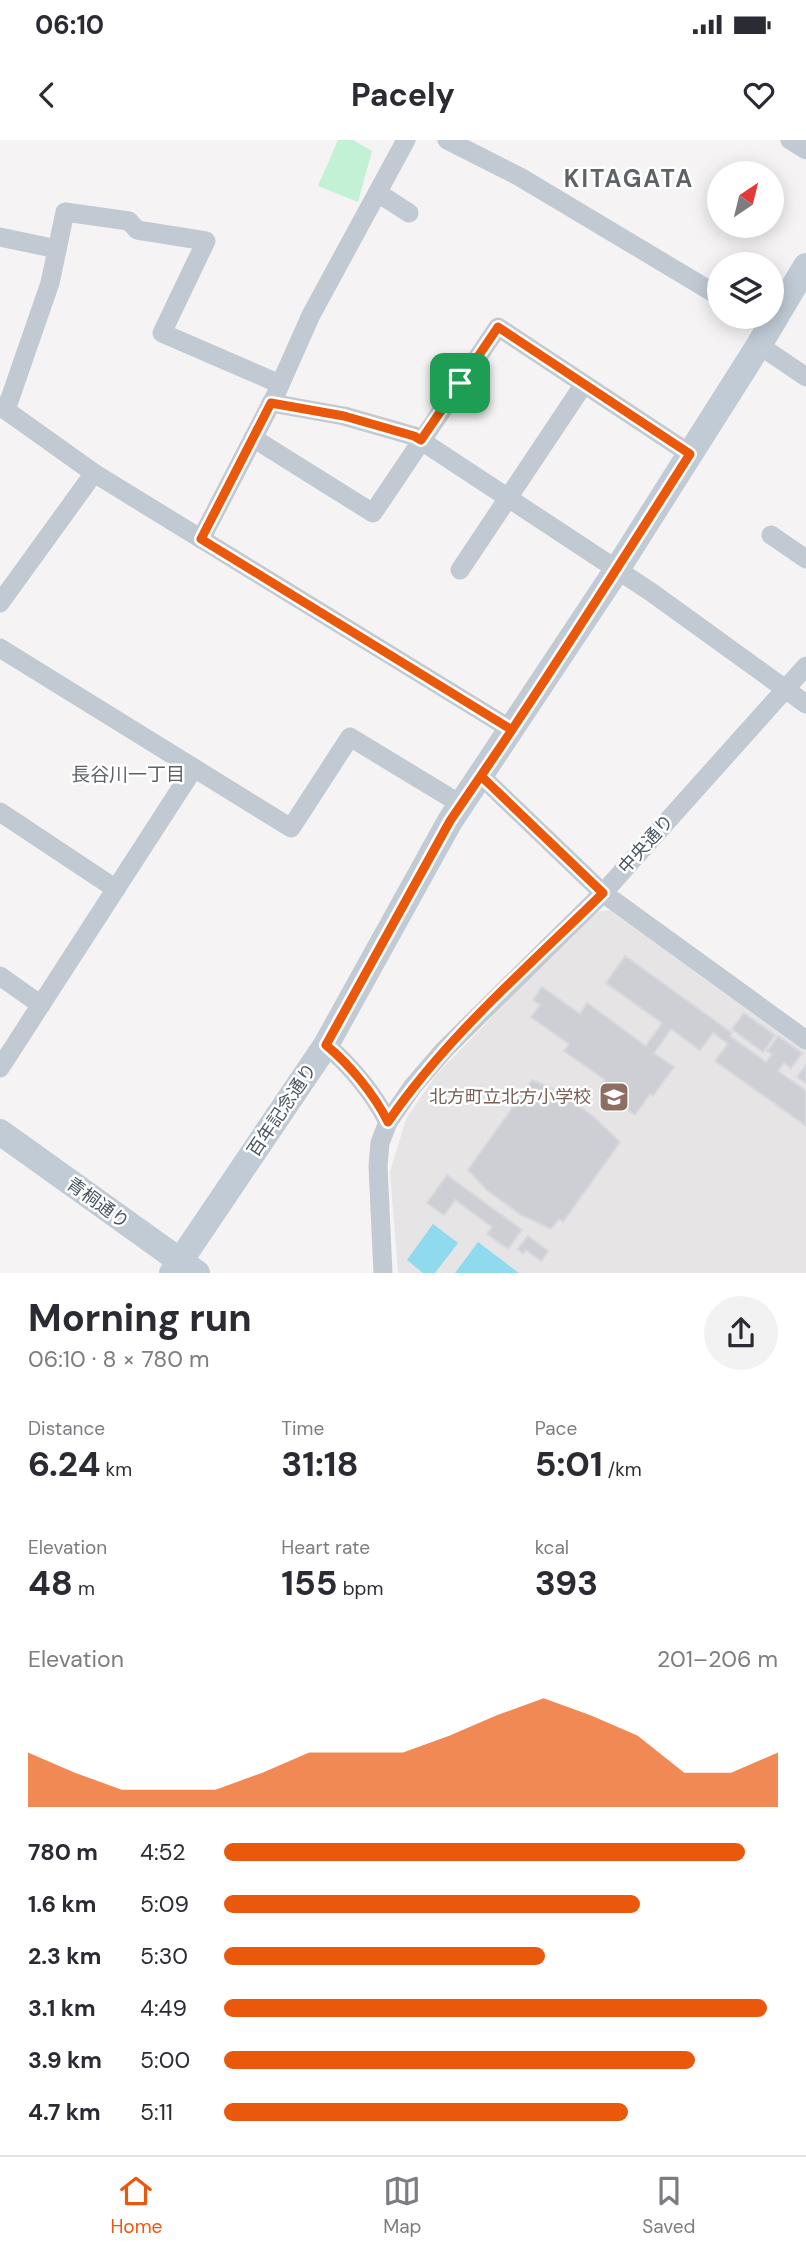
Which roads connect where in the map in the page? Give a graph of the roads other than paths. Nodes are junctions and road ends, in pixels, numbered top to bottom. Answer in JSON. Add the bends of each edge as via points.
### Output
{"nodes":[{"id":1,"x":406,"y":140,"type":"edge"},
{"id":2,"x":447,"y":140,"type":"edge"},
{"id":3,"x":790,"y":140,"type":"edge"},
{"id":4,"x":806,"y":150,"type":"edge"},
{"id":5,"x":377,"y":193,"type":"junction"},
{"id":6,"x":409,"y":213,"type":"dead end"},
{"id":7,"x":0,"y":237,"type":"edge"},
{"id":8,"x":57,"y":249,"type":"junction"},
{"id":9,"x":806,"y":266,"type":"edge"},
{"id":10,"x":707,"y":289,"type":"edge"},
{"id":11,"x":784,"y":297,"type":"edge"},
{"id":12,"x":761,"y":329,"type":"edge"},
{"id":13,"x":806,"y":377,"type":"edge"},
{"id":14,"x":280,"y":384,"type":"junction"},
{"id":15,"x":584,"y":384,"type":"junction"},
{"id":16,"x":271,"y":403,"type":"junction"},
{"id":17,"x":3,"y":408,"type":"edge"},
{"id":18,"x":253,"y":438,"type":"junction"},
{"id":19,"x":421,"y":440,"type":"junction"},
{"id":20,"x":690,"y":454,"type":"junction"},
{"id":21,"x":94,"y":473,"type":"junction"},
{"id":22,"x":507,"y":498,"type":"junction"},
{"id":23,"x":771,"y":535,"type":"dead end"},
{"id":24,"x":201,"y":539,"type":"junction"},
{"id":25,"x":806,"y":559,"type":"edge"},
{"id":26,"x":460,"y":570,"type":"dead end"},
{"id":27,"x":616,"y":571,"type":"junction"},
{"id":28,"x":0,"y":603,"type":"edge"},
{"id":29,"x":0,"y":648,"type":"edge"},
{"id":30,"x":806,"y":666,"type":"edge"},
{"id":31,"x":785,"y":690,"type":"junction"},
{"id":32,"x":806,"y":705,"type":"edge"},
{"id":33,"x":512,"y":730,"type":"junction"},
{"id":34,"x":194,"y":768,"type":"junction"},
{"id":35,"x":481,"y":776,"type":"junction"},
{"id":36,"x":461,"y":805,"type":"junction"},
{"id":37,"x":0,"y":812,"type":"edge"},
{"id":38,"x":116,"y":889,"type":"junction"},
{"id":39,"x":603,"y":893,"type":"junction"},
{"id":40,"x":0,"y":976,"type":"edge"},
{"id":41,"x":41,"y":1005,"type":"junction"},
{"id":42,"x":806,"y":1040,"type":"edge"},
{"id":43,"x":326,"y":1045,"type":"junction"},
{"id":44,"x":0,"y":1068,"type":"edge"},
{"id":45,"x":388,"y":1122,"type":"junction"},
{"id":46,"x":0,"y":1132,"type":"edge"},
{"id":47,"x":183,"y":1269,"type":"edge"},
{"id":48,"x":383,"y":1273,"type":"edge"}],
"edges":[{"from":1,"to":5,"type":"street"},
{"from":2,"to":10,"type":"street","via":[[520,177]]},
{"from":3,"to":4,"type":"street"},
{"from":5,"to":6,"type":"street"},
{"from":5,"to":14,"type":"street","via":[[311,315]]},
{"from":7,"to":8,"type":"street"},
{"from":8,"to":14,"type":"street","via":[[65,212],[130,221],[137,230],[206,241],[162,333]]},
{"from":8,"to":17,"type":"street","via":[[50,283]]},
{"from":9,"to":11,"type":"street","name":"百年記念通り"},
{"from":12,"to":13,"type":"street"},
{"from":12,"to":20,"type":"street","name":"百年記念通り"},
{"from":14,"to":16,"type":"street"},
{"from":15,"to":19,"type":"street","via":[[498,327]]},
{"from":15,"to":20,"type":"street"},
{"from":15,"to":22,"type":"street"},
{"from":16,"to":18,"type":"street"},
{"from":16,"to":19,"type":"street","via":[[344,416]]},
{"from":17,"to":21,"type":"street"},
{"from":18,"to":19,"type":"street","via":[[373,513]]},
{"from":18,"to":24,"type":"street"},
{"from":19,"to":22,"type":"street"},
{"from":20,"to":27,"type":"street","name":"百年記念通り"},
{"from":21,"to":24,"type":"street"},
{"from":21,"to":28,"type":"street"},
{"from":22,"to":26,"type":"street"},
{"from":22,"to":27,"type":"street"},
{"from":23,"to":25,"type":"street"},
{"from":24,"to":33,"type":"street"},
{"from":27,"to":31,"type":"street"},
{"from":27,"to":33,"type":"street","name":"百年記念通り"},
{"from":29,"to":34,"type":"street"},
{"from":30,"to":31,"type":"street","name":"中央通り"},
{"from":31,"to":32,"type":"street"},
{"from":31,"to":39,"type":"street","name":"中央通り"},
{"from":33,"to":35,"type":"street","name":"百年記念通り"},
{"from":34,"to":36,"type":"street","via":[[291,828],[350,737]]},
{"from":34,"to":38,"type":"street"},
{"from":35,"to":36,"type":"street","name":"百年記念通り"},
{"from":35,"to":39,"type":"street"},
{"from":36,"to":43,"type":"street","name":"百年記念通り"},
{"from":37,"to":38,"type":"street"},
{"from":38,"to":41,"type":"street"},
{"from":39,"to":42,"type":"street"},
{"from":39,"to":45,"type":"street","name":"中央通り","via":[[444,1050]]},
{"from":40,"to":41,"type":"street"},
{"from":41,"to":44,"type":"street"},
{"from":43,"to":45,"type":"street"},
{"from":43,"to":47,"type":"street","name":"百年記念通り"},
{"from":45,"to":48,"type":"street","name":"中央通り","via":[[378,1166]]},
{"from":46,"to":47,"type":"street","name":"青桐通り"}]}
